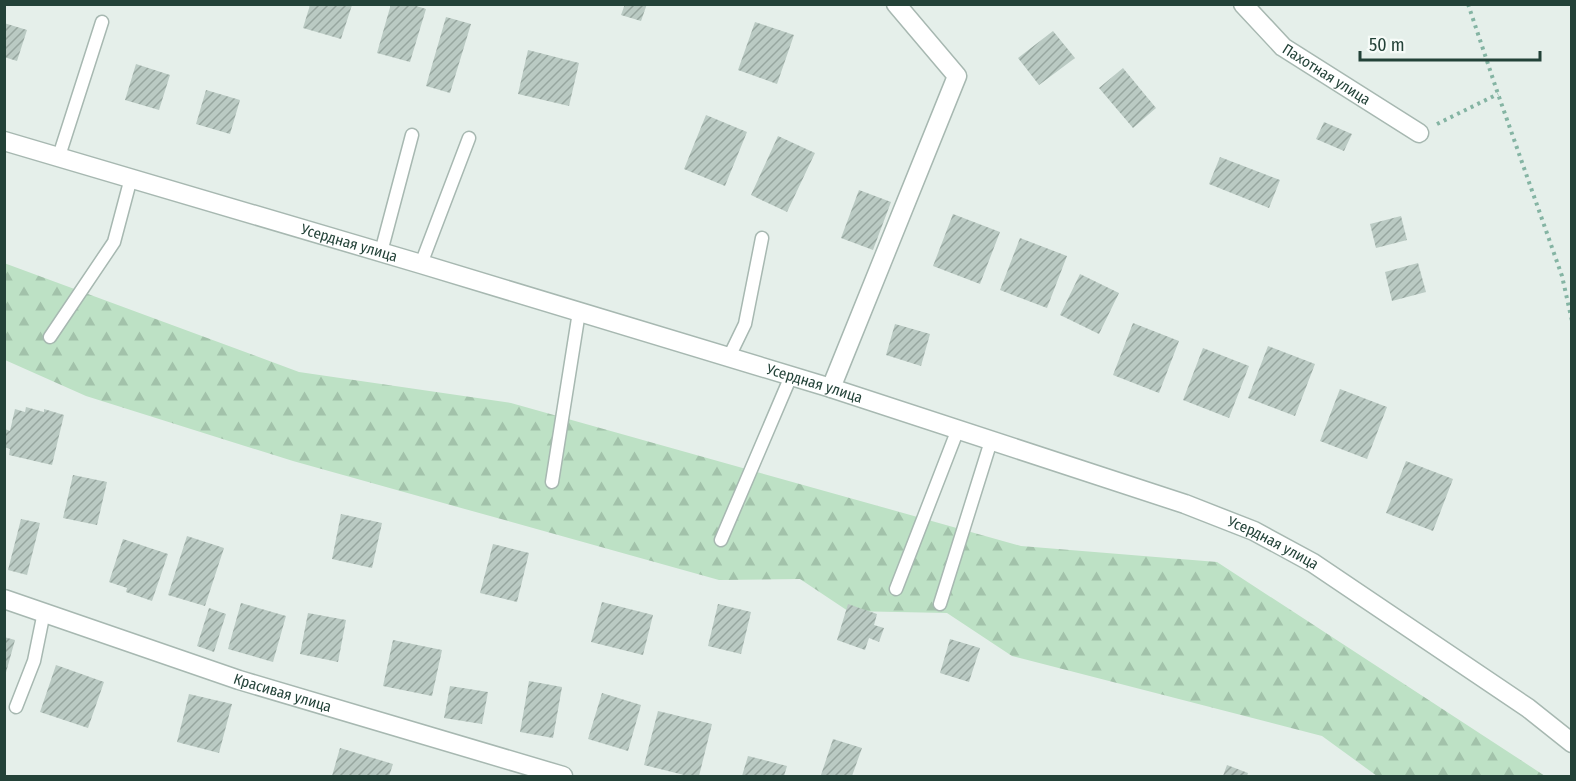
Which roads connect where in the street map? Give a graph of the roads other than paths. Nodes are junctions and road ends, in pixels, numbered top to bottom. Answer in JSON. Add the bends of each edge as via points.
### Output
{"nodes":[{"id":1,"x":896,"y":4,"type":"edge"},
{"id":2,"x":1243,"y":4,"type":"edge"},
{"id":3,"x":102,"y":22,"type":"dead end"},
{"id":4,"x":1419,"y":133,"type":"road end"},
{"id":5,"x":412,"y":135,"type":"dead end"},
{"id":6,"x":469,"y":138,"type":"dead end"},
{"id":7,"x":4,"y":141,"type":"edge"},
{"id":8,"x":58,"y":156,"type":"junction"},
{"id":9,"x":131,"y":178,"type":"junction"},
{"id":10,"x":762,"y":238,"type":"dead end"},
{"id":11,"x":381,"y":252,"type":"junction"},
{"id":12,"x":421,"y":264,"type":"junction"},
{"id":13,"x":579,"y":312,"type":"junction"},
{"id":14,"x":50,"y":337,"type":"dead end"},
{"id":15,"x":729,"y":357,"type":"junction"},
{"id":16,"x":791,"y":376,"type":"junction"},
{"id":17,"x":831,"y":388,"type":"junction"},
{"id":18,"x":958,"y":429,"type":"junction"},
{"id":19,"x":992,"y":441,"type":"junction"},
{"id":20,"x":552,"y":482,"type":"dead end"},
{"id":21,"x":721,"y":540,"type":"dead end"},
{"id":22,"x":896,"y":589,"type":"dead end"},
{"id":23,"x":4,"y":599,"type":"edge"},
{"id":24,"x":940,"y":604,"type":"dead end"},
{"id":25,"x":44,"y":612,"type":"junction"},
{"id":26,"x":16,"y":707,"type":"dead end"},
{"id":27,"x":1572,"y":743,"type":"edge"},
{"id":28,"x":563,"y":777,"type":"edge"}],
"edges":[{"from":1,"to":17,"type":"street","via":[[957,76]]},
{"from":2,"to":4,"type":"street","name":"Пахотная улица","via":[[1283,47]]},
{"from":3,"to":8,"type":"lane"},
{"from":5,"to":11,"type":"lane"},
{"from":6,"to":12,"type":"lane"},
{"from":7,"to":8,"type":"street","name":"Усердная улица"},
{"from":8,"to":9,"type":"street","name":"Усердная улица"},
{"from":9,"to":11,"type":"street","name":"Усердная улица"},
{"from":9,"to":14,"type":"lane","via":[[114,242]]},
{"from":10,"to":15,"type":"lane","via":[[745,324]]},
{"from":11,"to":12,"type":"street","name":"Усердная улица"},
{"from":12,"to":13,"type":"street","name":"Усердная улица"},
{"from":13,"to":15,"type":"street","name":"Усердная улица"},
{"from":13,"to":20,"type":"lane"},
{"from":15,"to":16,"type":"street","name":"Усердная улица"},
{"from":16,"to":17,"type":"street","name":"Усердная улица"},
{"from":16,"to":21,"type":"lane"},
{"from":17,"to":18,"type":"street","name":"Усердная улица"},
{"from":18,"to":19,"type":"street","name":"Усердная улица"},
{"from":18,"to":22,"type":"lane"},
{"from":19,"to":24,"type":"lane"},
{"from":19,"to":27,"type":"street","name":"Усердная улица","via":[[1185,504],[1254,531],[1313,563],[1528,708]]},
{"from":23,"to":25,"type":"street","name":"Красивая улица"},
{"from":25,"to":26,"type":"lane","via":[[34,661]]},
{"from":25,"to":28,"type":"street","name":"Красивая улица","via":[[239,680]]}]}
